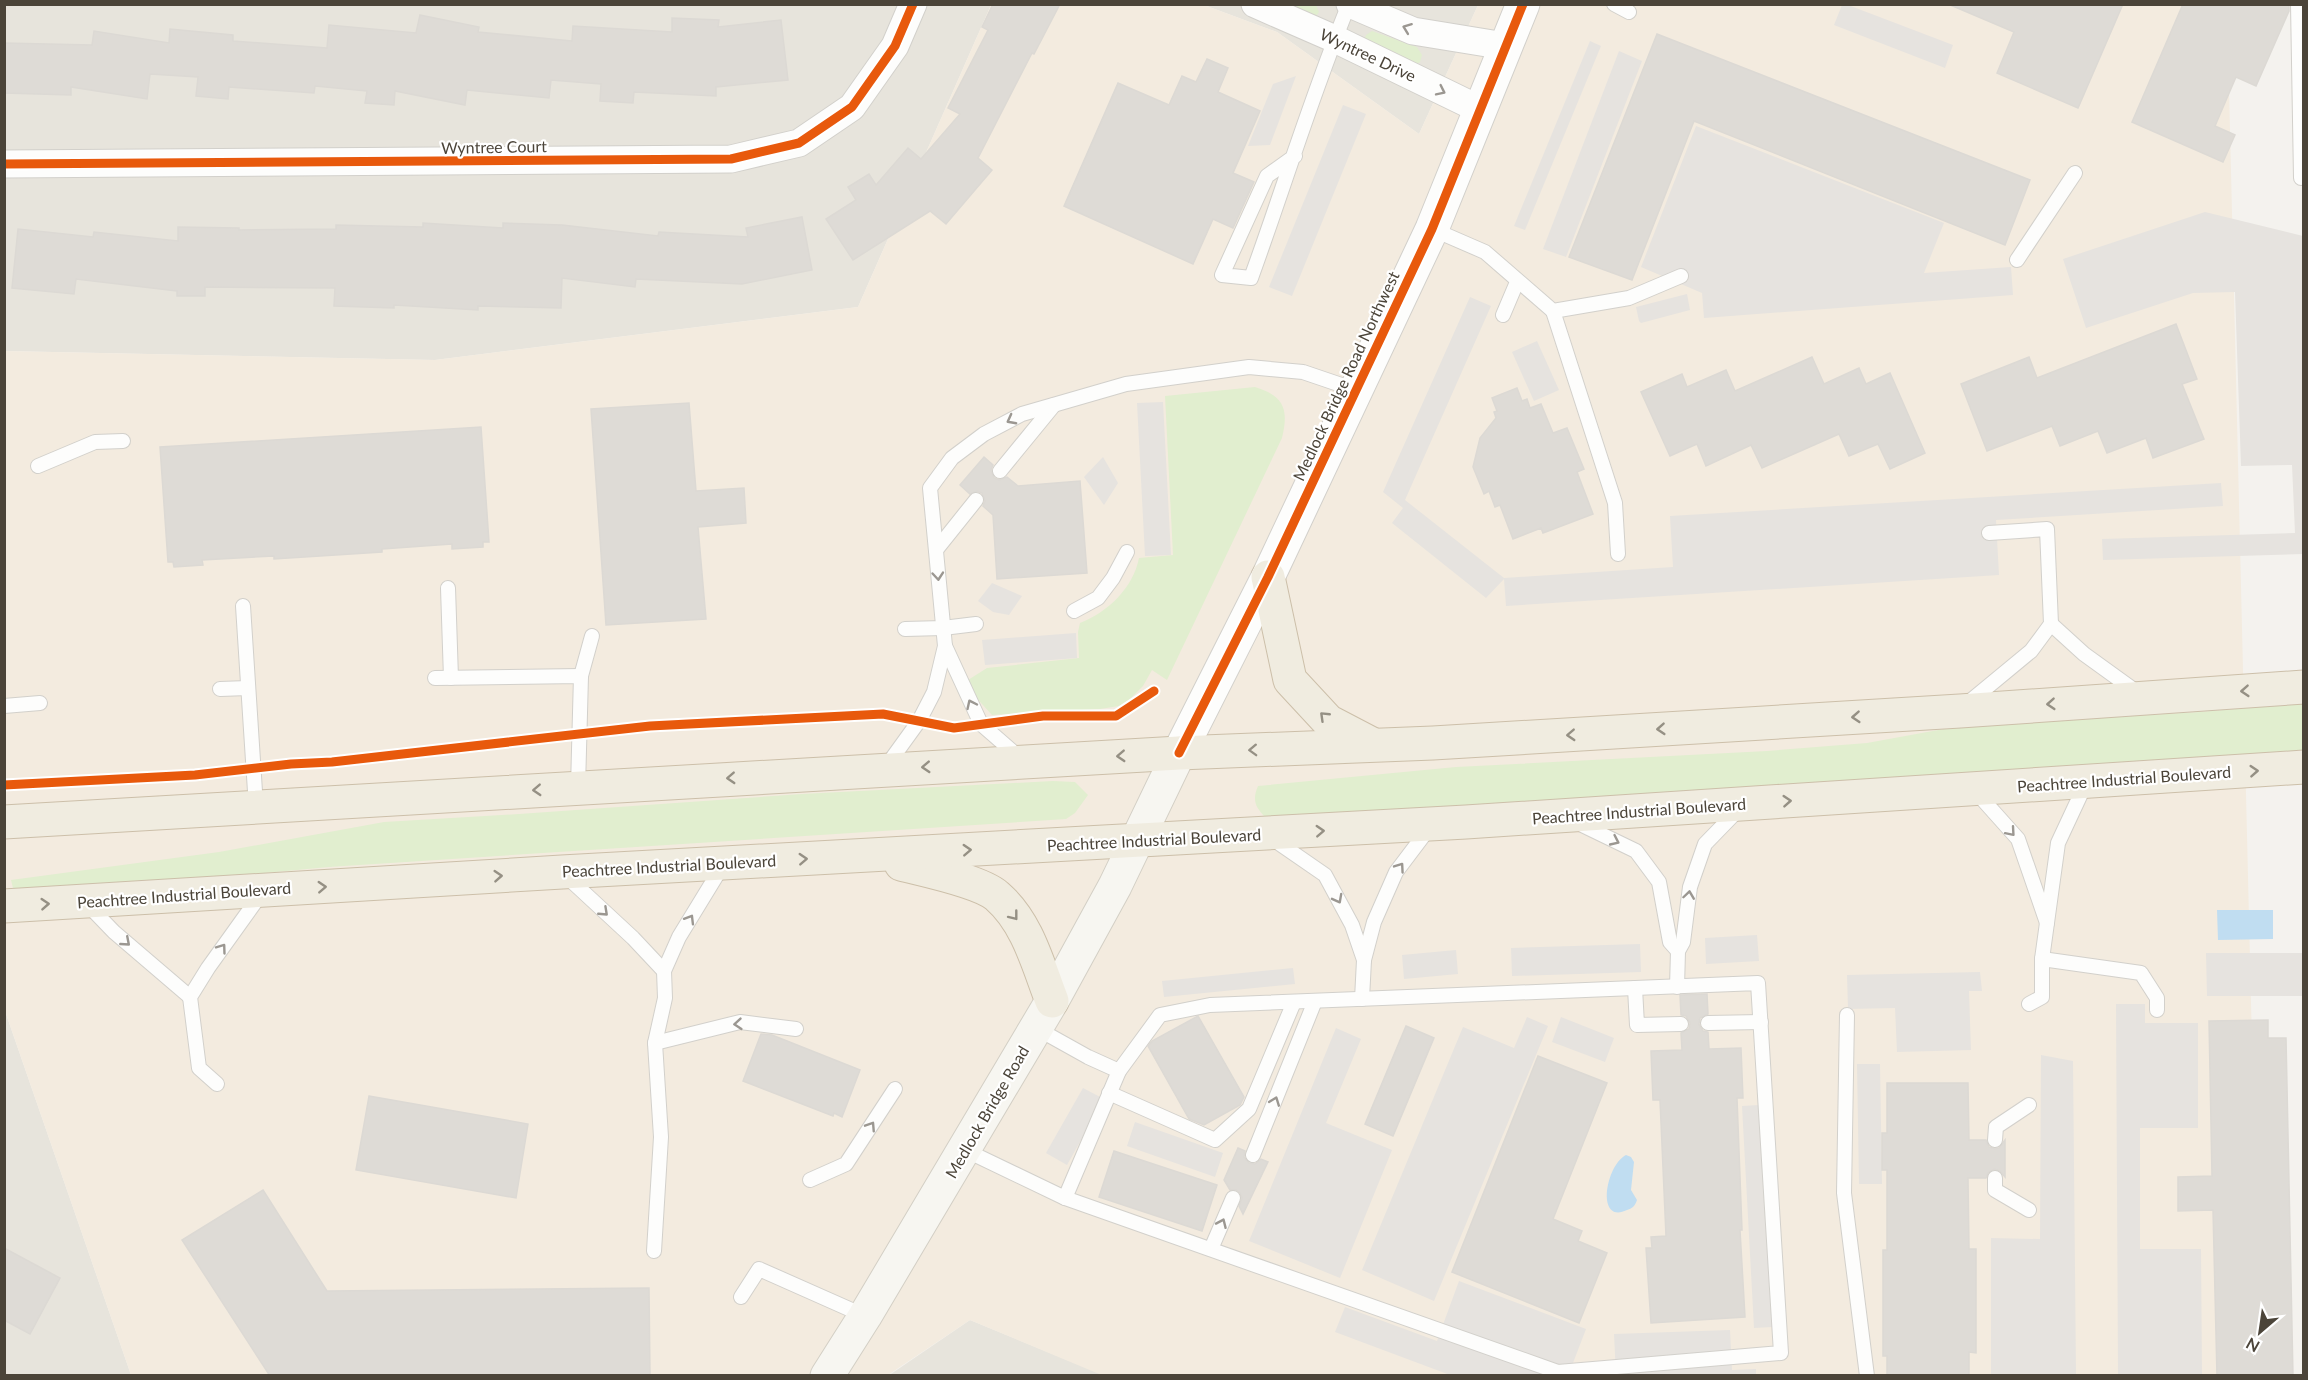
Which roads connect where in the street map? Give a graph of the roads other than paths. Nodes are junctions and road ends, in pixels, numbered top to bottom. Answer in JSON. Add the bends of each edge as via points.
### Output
{"nodes":[{"id":1,"x":913,"y":4,"type":"edge"},
{"id":2,"x":1255,"y":4,"type":"edge"},
{"id":3,"x":1350,"y":4,"type":"edge"},
{"id":4,"x":1523,"y":4,"type":"edge"},
{"id":5,"x":1614,"y":4,"type":"edge"},
{"id":6,"x":2298,"y":4,"type":"edge"},
{"id":7,"x":1629,"y":12,"type":"dead end"},
{"id":8,"x":1335,"y":39,"type":"junction"},
{"id":9,"x":1505,"y":46,"type":"junction"},
{"id":10,"x":1479,"y":109,"type":"junction"},
{"id":11,"x":1295,"y":156,"type":"junction"},
{"id":12,"x":4,"y":164,"type":"edge"},
{"id":13,"x":2075,"y":173,"type":"dead end"},
{"id":14,"x":2301,"y":178,"type":"dead end"},
{"id":15,"x":1432,"y":229,"type":"junction"},
{"id":16,"x":2017,"y":260,"type":"dead end"},
{"id":17,"x":1681,"y":276,"type":"dead end"},
{"id":18,"x":1517,"y":282,"type":"junction"},
{"id":19,"x":1553,"y":311,"type":"junction"},
{"id":20,"x":1503,"y":315,"type":"dead end"},
{"id":21,"x":1356,"y":390,"type":"junction"},
{"id":22,"x":1054,"y":405,"type":"junction"},
{"id":23,"x":123,"y":441,"type":"dead end"},
{"id":24,"x":38,"y":466,"type":"dead end"},
{"id":25,"x":1000,"y":471,"type":"dead end"},
{"id":26,"x":976,"y":500,"type":"dead end"},
{"id":27,"x":1989,"y":532,"type":"dead end"},
{"id":28,"x":936,"y":550,"type":"junction"},
{"id":29,"x":1127,"y":552,"type":"dead end"},
{"id":30,"x":1617,"y":554,"type":"dead end"},
{"id":31,"x":1268,"y":577,"type":"junction"},
{"id":32,"x":448,"y":588,"type":"dead end"},
{"id":33,"x":243,"y":606,"type":"dead end"},
{"id":34,"x":1074,"y":611,"type":"dead end"},
{"id":35,"x":976,"y":624,"type":"dead end"},
{"id":36,"x":2051,"y":624,"type":"junction"},
{"id":37,"x":943,"y":628,"type":"junction"},
{"id":38,"x":905,"y":629,"type":"dead end"},
{"id":39,"x":592,"y":636,"type":"dead end"},
{"id":40,"x":945,"y":646,"type":"junction"},
{"id":41,"x":581,"y":676,"type":"junction"},
{"id":42,"x":435,"y":678,"type":"dead end"},
{"id":43,"x":451,"y":678,"type":"junction"},
{"id":44,"x":2304,"y":687,"type":"edge"},
{"id":45,"x":248,"y":688,"type":"junction"},
{"id":46,"x":220,"y":689,"type":"dead end"},
{"id":47,"x":2144,"y":698,"type":"junction"},
{"id":48,"x":40,"y":703,"type":"dead end"},
{"id":49,"x":4,"y":706,"type":"edge"},
{"id":50,"x":1960,"y":711,"type":"junction"},
{"id":51,"x":1374,"y":745,"type":"junction"},
{"id":52,"x":1179,"y":753,"type":"junction"},
{"id":53,"x":1024,"y":761,"type":"junction"},
{"id":54,"x":2304,"y":767,"type":"edge"},
{"id":55,"x":884,"y":769,"type":"junction"},
{"id":56,"x":2086,"y":781,"type":"junction"},
{"id":57,"x":578,"y":787,"type":"junction"},
{"id":58,"x":1972,"y":788,"type":"junction"},
{"id":59,"x":1745,"y":804,"type":"junction"},
{"id":60,"x":256,"y":807,"type":"junction"},
{"id":61,"x":1562,"y":816,"type":"junction"},
{"id":62,"x":4,"y":822,"type":"edge"},
{"id":63,"x":1432,"y":824,"type":"junction"},
{"id":64,"x":1265,"y":834,"type":"junction"},
{"id":65,"x":1136,"y":841,"type":"junction"},
{"id":66,"x":867,"y":856,"type":"junction"},
{"id":67,"x":724,"y":863,"type":"junction"},
{"id":68,"x":562,"y":872,"type":"junction"},
{"id":69,"x":264,"y":890,"type":"junction"},
{"id":70,"x":85,"y":901,"type":"junction"},
{"id":71,"x":4,"y":906,"type":"edge"},
{"id":72,"x":2047,"y":926,"type":"junction"},
{"id":73,"x":1678,"y":951,"type":"junction"},
{"id":74,"x":2042,"y":959,"type":"junction"},
{"id":75,"x":1364,"y":960,"type":"junction"},
{"id":76,"x":664,"y":971,"type":"junction"},
{"id":77,"x":1677,"y":987,"type":"junction"},
{"id":78,"x":1635,"y":988,"type":"junction"},
{"id":79,"x":190,"y":997,"type":"junction"},
{"id":80,"x":1362,"y":999,"type":"junction"},
{"id":81,"x":1315,"y":1001,"type":"junction"},
{"id":82,"x":1294,"y":1002,"type":"junction"},
{"id":83,"x":2029,"y":1004,"type":"dead end"},
{"id":84,"x":2157,"y":1010,"type":"dead end"},
{"id":85,"x":1044,"y":1014,"type":"junction"},
{"id":86,"x":1847,"y":1015,"type":"dead end"},
{"id":87,"x":1761,"y":1022,"type":"junction"},
{"id":88,"x":1708,"y":1023,"type":"dead end"},
{"id":89,"x":1681,"y":1024,"type":"dead end"},
{"id":90,"x":796,"y":1029,"type":"dead end"},
{"id":91,"x":655,"y":1043,"type":"junction"},
{"id":92,"x":1119,"y":1071,"type":"junction"},
{"id":93,"x":217,"y":1084,"type":"dead end"},
{"id":94,"x":895,"y":1089,"type":"dead end"},
{"id":95,"x":1109,"y":1093,"type":"junction"},
{"id":96,"x":2029,"y":1105,"type":"dead end"},
{"id":97,"x":1995,"y":1140,"type":"dead end"},
{"id":98,"x":965,"y":1150,"type":"junction"},
{"id":99,"x":1253,"y":1155,"type":"dead end"},
{"id":100,"x":1995,"y":1178,"type":"dead end"},
{"id":101,"x":810,"y":1180,"type":"dead end"},
{"id":102,"x":1065,"y":1197,"type":"junction"},
{"id":103,"x":1233,"y":1198,"type":"dead end"},
{"id":104,"x":2029,"y":1210,"type":"dead end"},
{"id":105,"x":1210,"y":1249,"type":"junction"},
{"id":106,"x":654,"y":1251,"type":"dead end"},
{"id":107,"x":741,"y":1297,"type":"dead end"},
{"id":108,"x":865,"y":1316,"type":"junction"},
{"id":109,"x":826,"y":1376,"type":"edge"},
{"id":110,"x":1867,"y":1376,"type":"edge"}],
"edges":[{"from":1,"to":12,"type":"street","name":"Wyntree Court","via":[[895,46],[852,107],[799,143],[731,159]]},
{"from":2,"to":8,"type":"street","name":"Wyntree Drive"},
{"from":3,"to":8,"type":"lane"},
{"from":9,"to":3,"type":"street","one_way":true,"via":[[1413,31]]},
{"from":4,"to":9,"type":"street","name":"Medlock Bridge Road Northwest"},
{"from":5,"to":7,"type":"lane"},
{"from":6,"to":14,"type":"lane"},
{"from":8,"to":10,"type":"street","name":"Wyntree Drive","one_way":true},
{"from":8,"to":11,"type":"lane"},
{"from":9,"to":10,"type":"street","name":"Medlock Bridge Road Northwest"},
{"from":10,"to":15,"type":"street","name":"Medlock Bridge Road Northwest"},
{"from":11,"to":11,"type":"lane","via":[[1251,278],[1222,274],[1267,176]]},
{"from":13,"to":16,"type":"lane"},
{"from":15,"to":18,"type":"lane","via":[[1485,252]]},
{"from":15,"to":21,"type":"street","name":"Medlock Bridge Road Northwest"},
{"from":17,"to":19,"type":"lane","via":[[1629,298]]},
{"from":18,"to":19,"type":"lane"},
{"from":18,"to":20,"type":"lane"},
{"from":19,"to":30,"type":"lane","via":[[1615,503]]},
{"from":21,"to":22,"type":"lane","via":[[1303,372],[1249,367],[1126,384]]},
{"from":21,"to":31,"type":"street","name":"Medlock Bridge Road Northwest"},
{"from":22,"to":25,"type":"lane"},
{"from":22,"to":28,"type":"lane","one_way":true,"via":[[1022,414],[984,434],[952,458],[930,488]]},
{"from":23,"to":24,"type":"lane","via":[[94,442]]},
{"from":26,"to":28,"type":"lane"},
{"from":27,"to":36,"type":"lane","via":[[2047,529]]},
{"from":28,"to":37,"type":"lane","one_way":true},
{"from":29,"to":34,"type":"lane","via":[[1098,598]]},
{"from":51,"to":31,"type":"highway","one_way":true,"via":[[1328,721],[1290,680]]},
{"from":31,"to":52,"type":"street","name":"Medlock Bridge Road Northwest"},
{"from":32,"to":43,"type":"lane"},
{"from":33,"to":45,"type":"lane"},
{"from":35,"to":37,"type":"lane"},
{"from":36,"to":47,"type":"lane"},
{"from":36,"to":50,"type":"lane","via":[[2031,651]]},
{"from":37,"to":38,"type":"lane"},
{"from":37,"to":40,"type":"lane"},
{"from":39,"to":41,"type":"lane"},
{"from":53,"to":40,"type":"lane","one_way":true,"via":[[981,724]]},
{"from":40,"to":55,"type":"lane","via":[[934,692],[920,721]]},
{"from":41,"to":43,"type":"lane"},
{"from":41,"to":57,"type":"lane"},
{"from":42,"to":43,"type":"lane"},
{"from":44,"to":47,"type":"highway","one_way":true},
{"from":45,"to":46,"type":"lane"},
{"from":45,"to":60,"type":"lane"},
{"from":47,"to":50,"type":"highway","one_way":true},
{"from":48,"to":49,"type":"lane"},
{"from":50,"to":51,"type":"highway","one_way":true},
{"from":51,"to":52,"type":"highway","one_way":true},
{"from":52,"to":53,"type":"highway","one_way":true},
{"from":52,"to":65,"type":"main road","name":"Medlock Bridge Road Northwest"},
{"from":53,"to":55,"type":"highway","one_way":true},
{"from":56,"to":54,"type":"highway","name":"Peachtree Industrial Boulevard","one_way":true},
{"from":55,"to":57,"type":"highway","one_way":true},
{"from":56,"to":58,"type":"highway","name":"Peachtree Industrial Boulevard"},
{"from":56,"to":72,"type":"lane","via":[[2058,843]]},
{"from":57,"to":60,"type":"highway","one_way":true},
{"from":59,"to":58,"type":"highway","name":"Peachtree Industrial Boulevard","one_way":true},
{"from":58,"to":72,"type":"lane","one_way":true,"via":[[2018,839]]},
{"from":59,"to":61,"type":"highway","name":"Peachtree Industrial Boulevard"},
{"from":73,"to":59,"type":"lane","one_way":true,"via":[[1683,942],[1690,887],[1705,844]]},
{"from":60,"to":62,"type":"highway"},
{"from":61,"to":63,"type":"highway","name":"Peachtree Industrial Boulevard"},
{"from":61,"to":73,"type":"lane","one_way":true,"via":[[1636,851],[1659,882],[1670,942]]},
{"from":64,"to":63,"type":"highway","name":"Peachtree Industrial Boulevard","one_way":true},
{"from":75,"to":63,"type":"lane","one_way":true,"via":[[1374,922],[1396,873]]},
{"from":64,"to":65,"type":"highway","name":"Peachtree Industrial Boulevard"},
{"from":64,"to":75,"type":"lane","one_way":true,"via":[[1325,875],[1352,925]]},
{"from":66,"to":65,"type":"highway","name":"Peachtree Industrial Boulevard","one_way":true},
{"from":65,"to":85,"type":"main road","name":"Medlock Bridge Road"},
{"from":67,"to":66,"type":"highway","name":"Peachtree Industrial Boulevard","one_way":true},
{"from":66,"to":85,"type":"highway","one_way":true,"via":[[954,877],[995,894],[1019,919]]},
{"from":67,"to":68,"type":"highway","name":"Peachtree Industrial Boulevard"},
{"from":76,"to":67,"type":"lane","one_way":true},
{"from":69,"to":68,"type":"highway","name":"Peachtree Industrial Boulevard","one_way":true},
{"from":68,"to":76,"type":"lane","one_way":true},
{"from":69,"to":70,"type":"highway","name":"Peachtree Industrial Boulevard"},
{"from":79,"to":69,"type":"lane","one_way":true},
{"from":71,"to":70,"type":"highway","name":"Peachtree Industrial Boulevard","one_way":true},
{"from":70,"to":79,"type":"lane","one_way":true,"via":[[114,932]]},
{"from":72,"to":74,"type":"lane"},
{"from":73,"to":77,"type":"lane"},
{"from":74,"to":83,"type":"lane","via":[[2042,997]]},
{"from":74,"to":84,"type":"lane","via":[[2141,973],[2157,998]]},
{"from":75,"to":80,"type":"lane"},
{"from":76,"to":91,"type":"lane","via":[[665,998]]},
{"from":77,"to":78,"type":"lane"},
{"from":77,"to":87,"type":"lane","via":[[1758,983]]},
{"from":78,"to":80,"type":"lane"},
{"from":78,"to":89,"type":"lane","via":[[1637,1025]]},
{"from":79,"to":93,"type":"lane","via":[[199,1068]]},
{"from":80,"to":81,"type":"lane"},
{"from":81,"to":82,"type":"lane"},
{"from":99,"to":81,"type":"lane","one_way":true},
{"from":82,"to":92,"type":"lane","via":[[1210,1005],[1160,1015]]},
{"from":82,"to":95,"type":"lane","via":[[1249,1109],[1215,1140]]},
{"from":85,"to":92,"type":"lane","via":[[1088,1057]]},
{"from":85,"to":98,"type":"main road","name":"Medlock Bridge Road"},
{"from":86,"to":110,"type":"lane","via":[[1844,1193]]},
{"from":87,"to":88,"type":"lane"},
{"from":87,"to":105,"type":"lane","via":[[1781,1353],[1558,1372]]},
{"from":90,"to":91,"type":"lane","one_way":true,"via":[[740,1022]]},
{"from":91,"to":106,"type":"lane","via":[[661,1137]]},
{"from":92,"to":95,"type":"lane"},
{"from":101,"to":94,"type":"lane","one_way":true,"via":[[846,1164]]},
{"from":95,"to":102,"type":"lane"},
{"from":96,"to":97,"type":"lane","via":[[1996,1127]]},
{"from":98,"to":102,"type":"lane"},
{"from":98,"to":108,"type":"main road","name":"Medlock Bridge Road"},
{"from":100,"to":104,"type":"lane","via":[[1995,1190]]},
{"from":102,"to":105,"type":"lane"},
{"from":105,"to":103,"type":"lane","one_way":true},
{"from":107,"to":108,"type":"lane","via":[[759,1269]]},
{"from":108,"to":109,"type":"main road","name":"Medlock Bridge Road"}]}
